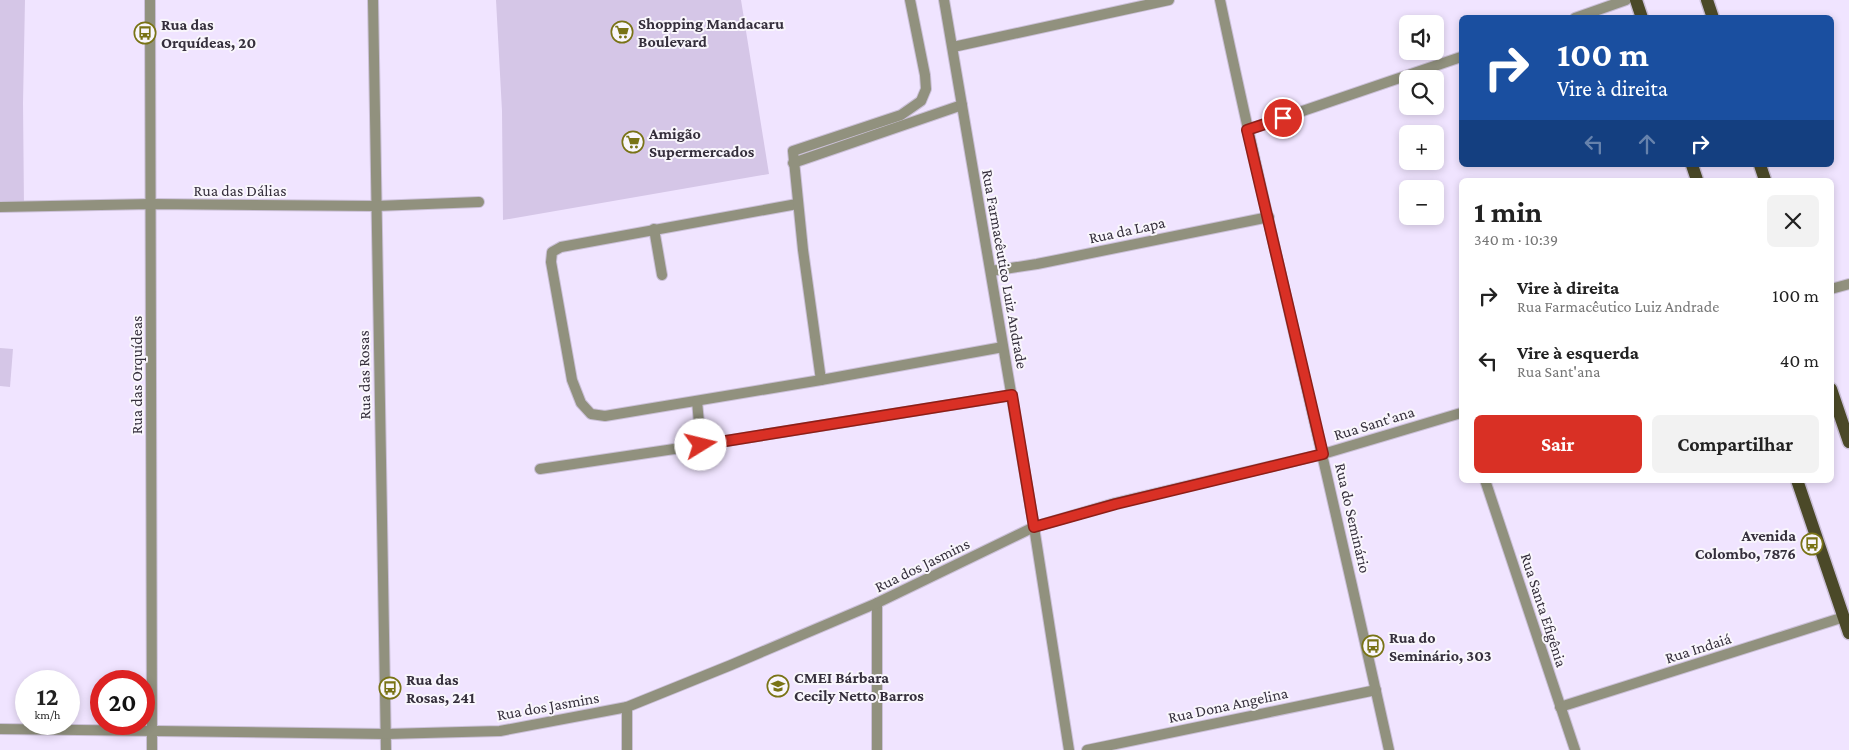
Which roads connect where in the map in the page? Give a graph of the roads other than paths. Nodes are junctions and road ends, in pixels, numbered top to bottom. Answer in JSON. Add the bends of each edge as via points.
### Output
{"nodes":[{"id":1,"x":150,"y":0,"type":"edge"},
{"id":2,"x":373,"y":0,"type":"edge"},
{"id":3,"x":910,"y":0,"type":"edge"},
{"id":4,"x":944,"y":0,"type":"edge"},
{"id":5,"x":1169,"y":0,"type":"edge"},
{"id":6,"x":1220,"y":0,"type":"edge"},
{"id":7,"x":1626,"y":0,"type":"edge"},
{"id":8,"x":1636,"y":0,"type":"edge"},
{"id":9,"x":1707,"y":0,"type":"edge"},
{"id":10,"x":1584,"y":15,"type":"edge"},
{"id":11,"x":1641,"y":15,"type":"edge"},
{"id":12,"x":1712,"y":15,"type":"edge"},
{"id":13,"x":953,"y":47,"type":"junction"},
{"id":14,"x":1459,"y":57,"type":"edge"},
{"id":15,"x":962,"y":105,"type":"junction"},
{"id":16,"x":1247,"y":130,"type":"junction"},
{"id":17,"x":794,"y":163,"type":"junction"},
{"id":18,"x":479,"y":202,"type":"dead end"},
{"id":19,"x":151,"y":204,"type":"junction"},
{"id":20,"x":797,"y":204,"type":"junction"},
{"id":21,"x":376,"y":206,"type":"junction"},
{"id":22,"x":0,"y":207,"type":"edge"},
{"id":23,"x":1268,"y":216,"type":"junction"},
{"id":24,"x":654,"y":229,"type":"junction"},
{"id":25,"x":991,"y":271,"type":"junction"},
{"id":26,"x":662,"y":275,"type":"dead end"},
{"id":27,"x":1849,"y":284,"type":"edge"},
{"id":28,"x":1834,"y":288,"type":"edge"},
{"id":29,"x":1003,"y":346,"type":"junction"},
{"id":30,"x":822,"y":380,"type":"junction"},
{"id":31,"x":1012,"y":395,"type":"junction"},
{"id":32,"x":1834,"y":398,"type":"edge"},
{"id":33,"x":697,"y":401,"type":"junction"},
{"id":34,"x":1459,"y":414,"type":"edge"},
{"id":35,"x":1849,"y":442,"type":"edge"},
{"id":36,"x":701,"y":445,"type":"junction"},
{"id":37,"x":1323,"y":454,"type":"junction"},
{"id":38,"x":540,"y":469,"type":"dead end"},
{"id":39,"x":1486,"y":483,"type":"edge"},
{"id":40,"x":1798,"y":483,"type":"edge"},
{"id":41,"x":1034,"y":527,"type":"junction"},
{"id":42,"x":877,"y":603,"type":"junction"},
{"id":43,"x":1844,"y":617,"type":"junction"},
{"id":44,"x":1849,"y":633,"type":"edge"},
{"id":45,"x":152,"y":670,"type":"edge"},
{"id":46,"x":1376,"y":690,"type":"junction"},
{"id":47,"x":627,"y":707,"type":"junction"},
{"id":48,"x":1560,"y":707,"type":"junction"},
{"id":49,"x":0,"y":729,"type":"edge"},
{"id":50,"x":90,"y":731,"type":"edge"},
{"id":51,"x":155,"y":732,"type":"edge"},
{"id":52,"x":386,"y":734,"type":"junction"},
{"id":53,"x":152,"y":735,"type":"edge"},
{"id":54,"x":152,"y":750,"type":"edge"},
{"id":55,"x":386,"y":750,"type":"edge"},
{"id":56,"x":628,"y":750,"type":"edge"},
{"id":57,"x":877,"y":750,"type":"edge"},
{"id":58,"x":1069,"y":750,"type":"edge"},
{"id":59,"x":1087,"y":750,"type":"edge"},
{"id":60,"x":1389,"y":750,"type":"edge"},
{"id":61,"x":1575,"y":750,"type":"edge"}],
"edges":[{"from":1,"to":19,"type":"street","name":"Rua das Orquídeas"},
{"from":2,"to":21,"type":"street","name":"Rua das Rosas"},
{"from":3,"to":17,"type":"street","via":[[925,75],[926,89],[921,102],[901,115],[793,150]]},
{"from":4,"to":13,"type":"street","name":"Rua Farmacêutico Luiz Andrade"},
{"from":5,"to":13,"type":"street"},
{"from":6,"to":16,"type":"street","name":"Rua do Seminário"},
{"from":7,"to":10,"type":"street"},
{"from":8,"to":11,"type":"main road"},
{"from":9,"to":12,"type":"main road"},
{"from":13,"to":15,"type":"street","name":"Rua Farmacêutico Luiz Andrade"},
{"from":14,"to":16,"type":"street"},
{"from":15,"to":17,"type":"street"},
{"from":15,"to":25,"type":"street","name":"Rua Farmacêutico Luiz Andrade"},
{"from":16,"to":23,"type":"street","name":"Rua do Seminário"},
{"from":17,"to":20,"type":"street"},
{"from":18,"to":21,"type":"street","name":"Rua das Dálias"},
{"from":19,"to":21,"type":"street","name":"Rua das Dálias"},
{"from":19,"to":22,"type":"street","name":"Rua das Dálias"},
{"from":19,"to":45,"type":"street","name":"Rua das Orquídeas"},
{"from":20,"to":24,"type":"street"},
{"from":20,"to":30,"type":"street"},
{"from":21,"to":52,"type":"street","name":"Rua das Rosas"},
{"from":23,"to":25,"type":"street","name":"Rua da Lapa"},
{"from":23,"to":37,"type":"street","name":"Rua do Seminário"},
{"from":24,"to":26,"type":"street"},
{"from":24,"to":33,"type":"street","via":[[561,247],[552,252],[551,262],[572,380],[580,403],[591,414],[605,416]]},
{"from":25,"to":29,"type":"street","name":"Rua Farmacêutico Luiz Andrade"},
{"from":27,"to":28,"type":"street"},
{"from":29,"to":30,"type":"street"},
{"from":29,"to":31,"type":"street","name":"Rua Farmacêutico Luiz Andrade"},
{"from":30,"to":33,"type":"street"},
{"from":31,"to":36,"type":"street"},
{"from":31,"to":41,"type":"street","name":"Rua Farmacêutico Luiz Andrade"},
{"from":32,"to":35,"type":"main road"},
{"from":33,"to":36,"type":"street"},
{"from":34,"to":37,"type":"street","name":"Rua Sant'ana"},
{"from":36,"to":38,"type":"street"},
{"from":37,"to":41,"type":"street","name":"Rua Sant'ana"},
{"from":37,"to":46,"type":"street","name":"Rua do Seminário"},
{"from":39,"to":48,"type":"street","name":"Rua Santa Efigênia"},
{"from":40,"to":43,"type":"main road"},
{"from":41,"to":42,"type":"street","name":"Rua dos Jasmins"},
{"from":41,"to":58,"type":"street","name":"Rua Farmacêutico Luiz Andrade"},
{"from":42,"to":47,"type":"street","name":"Rua dos Jasmins"},
{"from":42,"to":57,"type":"street"},
{"from":43,"to":44,"type":"main road"},
{"from":43,"to":48,"type":"street","name":"Rua Indaiá"},
{"from":46,"to":59,"type":"street","name":"Rua Dona Angelina"},
{"from":46,"to":60,"type":"street","name":"Rua do Seminário"},
{"from":47,"to":52,"type":"street","name":"Rua dos Jasmins","via":[[500,731]]},
{"from":47,"to":56,"type":"street"},
{"from":48,"to":61,"type":"street","name":"Rua Santa Efigênia"},
{"from":49,"to":50,"type":"street","name":"Rua dos Jasmins"},
{"from":51,"to":52,"type":"street","name":"Rua dos Jasmins"},
{"from":52,"to":55,"type":"street","name":"Rua das Rosas"},
{"from":53,"to":54,"type":"street","name":"Rua das Orquídeas"}]}
